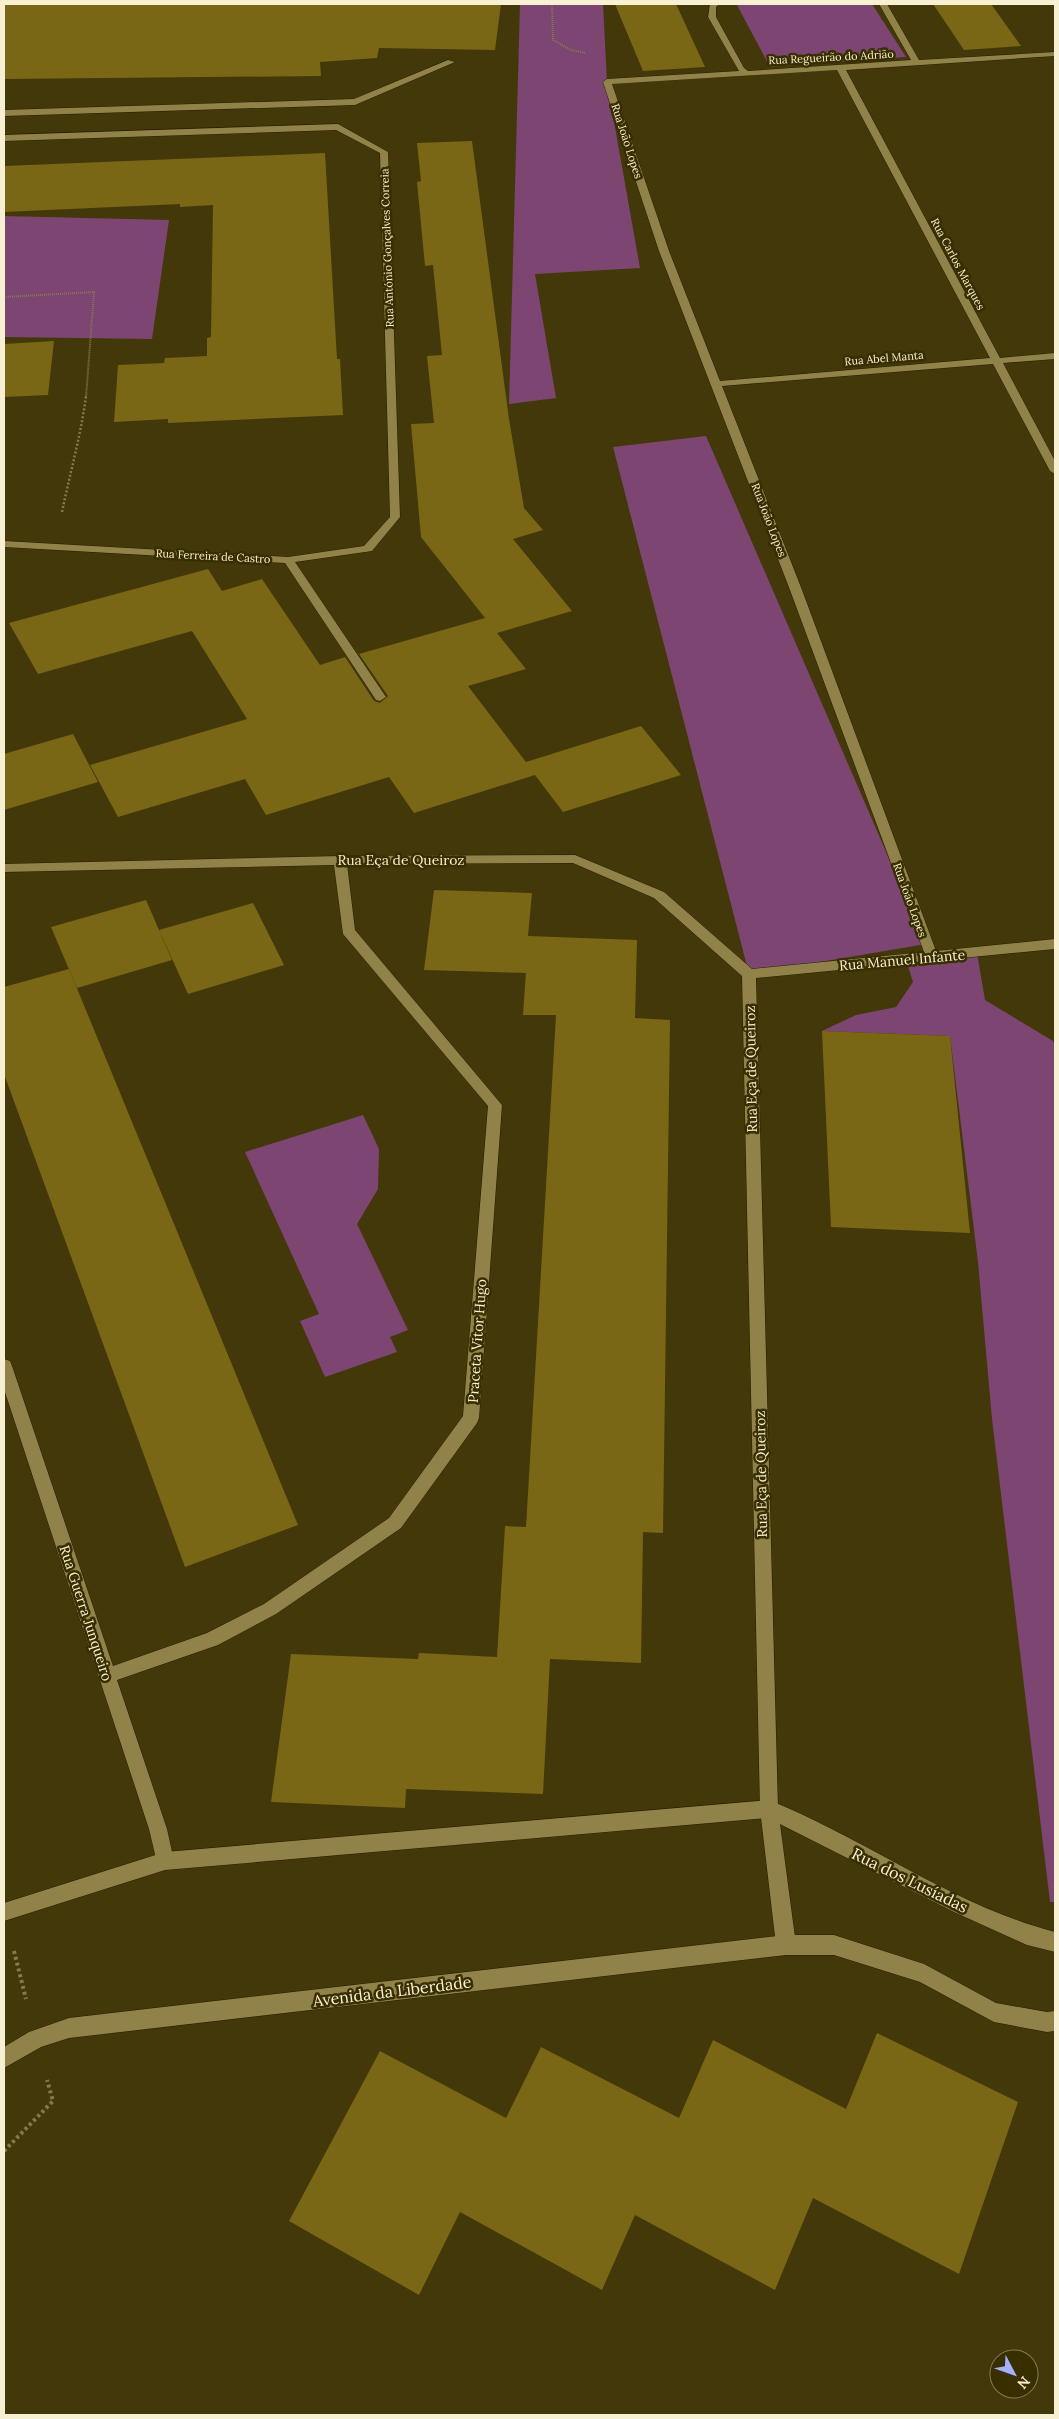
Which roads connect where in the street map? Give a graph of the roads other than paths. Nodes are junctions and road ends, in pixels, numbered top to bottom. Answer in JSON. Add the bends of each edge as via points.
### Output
{"nodes":[{"id":1,"x":715,"y":4,"type":"edge"},
{"id":2,"x":883,"y":4,"type":"edge"},
{"id":3,"x":1055,"y":54,"type":"edge"},
{"id":4,"x":451,"y":62,"type":"dead end"},
{"id":5,"x":917,"y":63,"type":"junction"},
{"id":6,"x":840,"y":68,"type":"junction"},
{"id":7,"x":746,"y":73,"type":"junction"},
{"id":8,"x":607,"y":82,"type":"joint"},
{"id":9,"x":4,"y":113,"type":"edge"},
{"id":10,"x":4,"y":138,"type":"edge"},
{"id":11,"x":1055,"y":356,"type":"edge"},
{"id":12,"x":995,"y":361,"type":"junction"},
{"id":13,"x":716,"y":384,"type":"junction"},
{"id":14,"x":1055,"y":471,"type":"edge"},
{"id":15,"x":4,"y":544,"type":"edge"},
{"id":16,"x":288,"y":560,"type":"junction"},
{"id":17,"x":380,"y":697,"type":"dead end"},
{"id":18,"x":340,"y":860,"type":"junction"},
{"id":19,"x":4,"y":868,"type":"edge"},
{"id":20,"x":1055,"y":944,"type":"edge"},
{"id":21,"x":933,"y":957,"type":"junction"},
{"id":22,"x":749,"y":974,"type":"junction"},
{"id":23,"x":4,"y":1366,"type":"edge"},
{"id":24,"x":106,"y":1676,"type":"junction"},
{"id":25,"x":769,"y":1809,"type":"junction"},
{"id":26,"x":165,"y":1861,"type":"junction"},
{"id":27,"x":4,"y":1912,"type":"edge"},
{"id":28,"x":1055,"y":1942,"type":"edge"},
{"id":29,"x":786,"y":1945,"type":"junction"},
{"id":30,"x":1055,"y":2021,"type":"edge"},
{"id":31,"x":4,"y":2058,"type":"edge"}],
"edges":[{"from":1,"to":7,"type":"street","via":[[712,16]]},
{"from":2,"to":5,"type":"street"},
{"from":3,"to":5,"type":"street","name":"Rua Regueirão do Adrião"},
{"from":4,"to":9,"type":"street","via":[[355,102]]},
{"from":5,"to":6,"type":"street","name":"Rua Regueirão do Adrião"},
{"from":6,"to":7,"type":"street","name":"Rua Regueirão do Adrião"},
{"from":6,"to":12,"type":"street","name":"Rua Carlos Marques"},
{"from":7,"to":8,"type":"street","name":"Rua Regueirão do Adrião"},
{"from":8,"to":13,"type":"street","name":"Rua João Lopes","via":[[664,252]]},
{"from":10,"to":16,"type":"street","name":"Rua António Gonçalves Correia","via":[[338,127],[384,152],[395,517],[368,549]]},
{"from":11,"to":12,"type":"street","name":"Rua Abel Manta"},
{"from":12,"to":13,"type":"street","name":"Rua Abel Manta"},
{"from":12,"to":14,"type":"street","name":"Rua Carlos Marques"},
{"from":13,"to":21,"type":"street","name":"Rua João Lopes"},
{"from":15,"to":16,"type":"street","name":"Rua Ferreira de Castro"},
{"from":16,"to":17,"type":"street","name":"Rua Ferreira de Castro"},
{"from":18,"to":19,"type":"street","name":"Rua Eça de Queiroz"},
{"from":18,"to":22,"type":"street","name":"Rua Eça de Queiroz","via":[[575,859],[659,894]]},
{"from":18,"to":24,"type":"street","name":"Praceta Vitor Hugo","via":[[348,931],[495,1105],[471,1418],[395,1523],[262,1614],[212,1639]]},
{"from":20,"to":21,"type":"street","name":"Rua Manuel Infante"},
{"from":21,"to":22,"type":"street","name":"Rua Manuel Infante"},
{"from":22,"to":25,"type":"street","name":"Rua Eça de Queiroz"},
{"from":23,"to":24,"type":"street","name":"Rua Guerra Junqueiro"},
{"from":24,"to":26,"type":"street","name":"Rua Guerra Junqueiro","via":[[158,1829]]},
{"from":25,"to":26,"type":"street"},
{"from":25,"to":28,"type":"street","name":"Rua dos Lusíadas","via":[[1027,1936]]},
{"from":25,"to":29,"type":"street","name":"Rua Eça de Queiroz"},
{"from":26,"to":27,"type":"street"},
{"from":29,"to":30,"type":"street","name":"Avenida da Liberdade","via":[[834,1945],[915,1971],[994,2012]]},
{"from":29,"to":31,"type":"street","name":"Avenida da Liberdade","via":[[69,2028],[36,2039]]}]}
